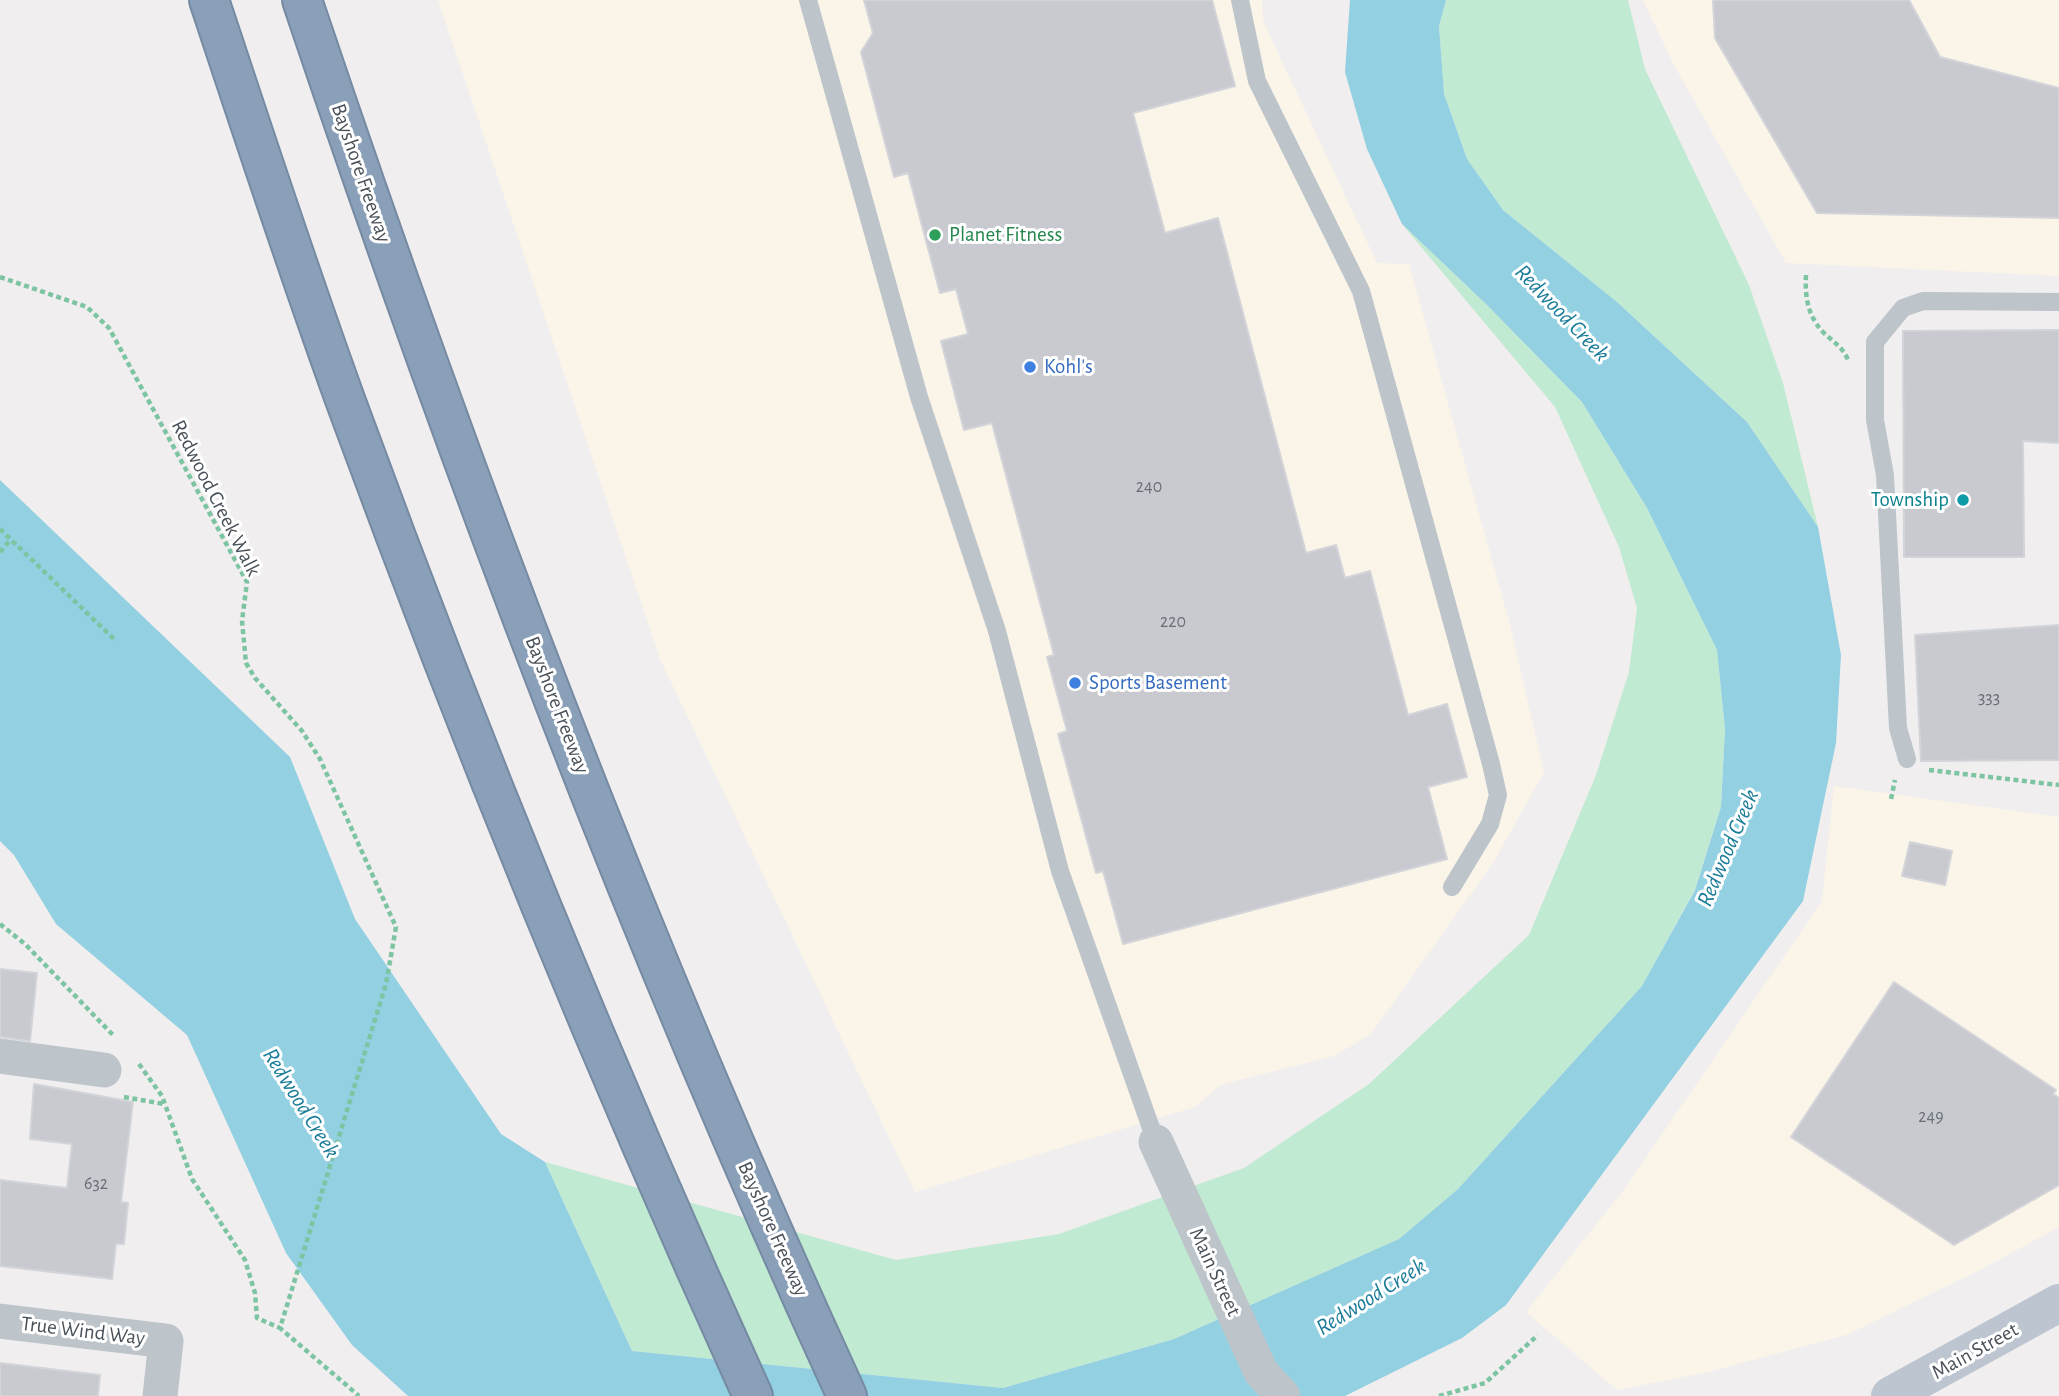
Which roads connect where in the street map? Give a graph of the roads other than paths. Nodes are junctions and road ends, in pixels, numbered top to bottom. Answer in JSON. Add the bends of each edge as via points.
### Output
{"nodes":[{"id":1,"x":209,"y":0,"type":"edge"},
{"id":2,"x":302,"y":0,"type":"edge"},
{"id":3,"x":808,"y":0,"type":"edge"},
{"id":4,"x":1240,"y":0,"type":"edge"},
{"id":5,"x":2059,"y":302,"type":"edge"},
{"id":6,"x":1907,"y":759,"type":"dead end"},
{"id":7,"x":1452,"y":887,"type":"dead end"},
{"id":8,"x":0,"y":1056,"type":"edge"},
{"id":9,"x":120,"y":1057,"type":"road end"},
{"id":10,"x":1156,"y":1142,"type":"joint"},
{"id":11,"x":2059,"y":1303,"type":"edge"},
{"id":12,"x":0,"y":1321,"type":"edge"},
{"id":13,"x":160,"y":1396,"type":"edge"},
{"id":14,"x":753,"y":1396,"type":"edge"},
{"id":15,"x":847,"y":1396,"type":"edge"},
{"id":16,"x":1283,"y":1396,"type":"edge"},
{"id":17,"x":1890,"y":1396,"type":"edge"}],
"edges":[{"from":1,"to":14,"type":"highway","via":[[350,411],[500,808],[594,1036]]},
{"from":2,"to":15,"type":"highway","name":"Bayshore Freeway","via":[[433,381],[518,607],[687,1030]]},
{"from":3,"to":10,"type":"lane","via":[[919,397],[997,631],[1059,871]]},
{"from":4,"to":7,"type":"lane","via":[[1257,80],[1361,291],[1491,764],[1498,795],[1490,824]]},
{"from":5,"to":6,"type":"lane","via":[[1923,301],[1903,308],[1875,342],[1875,420],[1885,475],[1898,728]]},
{"from":8,"to":9,"type":"street"},
{"from":10,"to":16,"type":"street","name":"Main Street","via":[[1261,1371]]},
{"from":11,"to":17,"type":"street","name":"Main Street"},
{"from":12,"to":13,"type":"street","name":"True Wind Way","via":[[166,1341]]}]}
